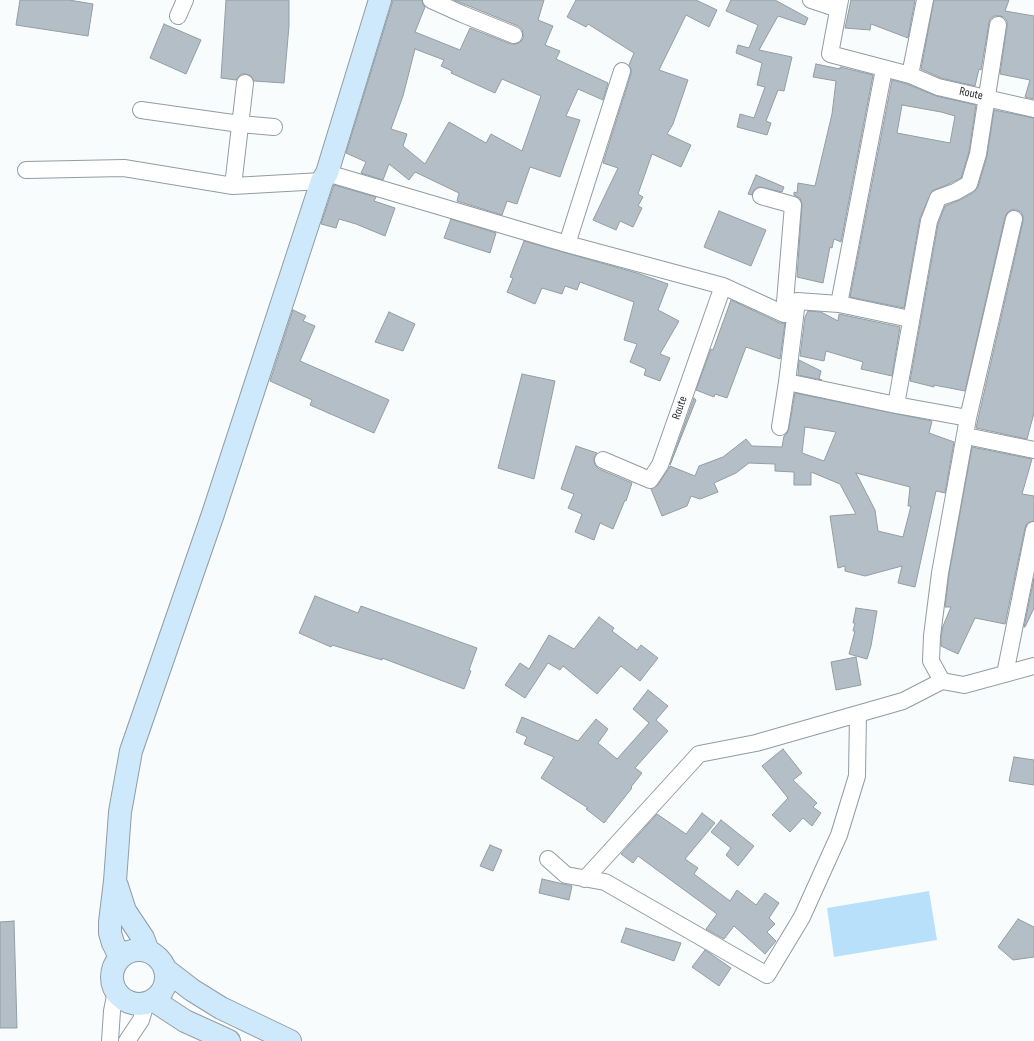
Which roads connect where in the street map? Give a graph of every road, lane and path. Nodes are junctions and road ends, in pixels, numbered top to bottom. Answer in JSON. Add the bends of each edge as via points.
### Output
{"nodes":[{"id":1,"x":185,"y":0,"type":"edge"},
{"id":2,"x":380,"y":0,"type":"edge"},
{"id":3,"x":431,"y":0,"type":"edge"},
{"id":4,"x":811,"y":0,"type":"edge"},
{"id":5,"x":925,"y":0,"type":"edge"},
{"id":6,"x":839,"y":4,"type":"edge"},
{"id":7,"x":178,"y":16,"type":"dead end"},
{"id":8,"x":998,"y":25,"type":"dead end"},
{"id":9,"x":514,"y":35,"type":"dead end"},
{"id":10,"x":884,"y":69,"type":"junction"},
{"id":11,"x":622,"y":71,"type":"dead end"},
{"id":12,"x":910,"y":75,"type":"junction"},
{"id":13,"x":245,"y":83,"type":"dead end"},
{"id":14,"x":986,"y":98,"type":"junction"},
{"id":15,"x":1034,"y":108,"type":"edge"},
{"id":16,"x":141,"y":110,"type":"dead end"},
{"id":17,"x":240,"y":124,"type":"junction"},
{"id":18,"x":274,"y":127,"type":"dead end"},
{"id":19,"x":26,"y":170,"type":"dead end"},
{"id":20,"x":324,"y":177,"type":"junction"},
{"id":21,"x":233,"y":186,"type":"junction"},
{"id":22,"x":761,"y":196,"type":"dead end"},
{"id":23,"x":1014,"y":219,"type":"dead end"},
{"id":24,"x":567,"y":244,"type":"junction"},
{"id":25,"x":723,"y":286,"type":"junction"},
{"id":26,"x":839,"y":304,"type":"junction"},
{"id":27,"x":910,"y":319,"type":"junction"},
{"id":28,"x":787,"y":382,"type":"junction"},
{"id":29,"x":896,"y":405,"type":"junction"},
{"id":30,"x":968,"y":418,"type":"junction"},
{"id":31,"x":780,"y":427,"type":"dead end"},
{"id":32,"x":966,"y":436,"type":"junction"},
{"id":33,"x":1034,"y":450,"type":"edge"},
{"id":34,"x":603,"y":460,"type":"dead end"},
{"id":35,"x":1034,"y":530,"type":"edge"},
{"id":36,"x":1034,"y":666,"type":"edge"},
{"id":37,"x":1005,"y":674,"type":"junction"},
{"id":38,"x":942,"y":681,"type":"junction"},
{"id":39,"x":858,"y":714,"type":"junction"},
{"id":40,"x":548,"y":859,"type":"dead end"},
{"id":41,"x":585,"y":879,"type":"junction"},
{"id":42,"x":115,"y":881,"type":"junction"},
{"id":43,"x":148,"y":951,"type":"junction"},
{"id":44,"x":120,"y":957,"type":"junction"},
{"id":45,"x":166,"y":970,"type":"junction"},
{"id":46,"x":116,"y":991,"type":"junction"},
{"id":47,"x":150,"y":1002,"type":"junction"},
{"id":48,"x":110,"y":1041,"type":"edge"},
{"id":49,"x":127,"y":1041,"type":"edge"},
{"id":50,"x":229,"y":1041,"type":"edge"},
{"id":51,"x":290,"y":1041,"type":"edge"}],
"edges":[{"from":1,"to":7,"type":"street"},
{"from":2,"to":20,"type":"street"},
{"from":3,"to":9,"type":"street"},
{"from":4,"to":6,"type":"street"},
{"from":5,"to":12,"type":"street"},
{"from":6,"to":10,"type":"street","name":"Route","via":[[830,54]]},
{"from":8,"to":14,"type":"street"},
{"from":10,"to":12,"type":"street","name":"Route"},
{"from":10,"to":26,"type":"street"},
{"from":11,"to":24,"type":"street"},
{"from":12,"to":14,"type":"street","name":"Route","via":[[938,87]]},
{"from":13,"to":17,"type":"street"},
{"from":14,"to":15,"type":"street","name":"Route"},
{"from":14,"to":27,"type":"street","via":[[978,154],[969,184],[938,198],[929,221]]},
{"from":16,"to":17,"type":"street"},
{"from":17,"to":18,"type":"street"},
{"from":17,"to":21,"type":"street"},
{"from":19,"to":21,"type":"street","via":[[124,168]]},
{"from":20,"to":21,"type":"street"},
{"from":20,"to":24,"type":"street"},
{"from":20,"to":42,"type":"street","via":[[213,514],[131,751],[120,812]]},
{"from":22,"to":25,"type":"street","via":[[793,205],[784,314]]},
{"from":23,"to":30,"type":"street"},
{"from":24,"to":25,"type":"street"},
{"from":25,"to":34,"type":"street","name":"Route","via":[[660,465],[650,480]]},
{"from":26,"to":27,"type":"street"},
{"from":26,"to":28,"type":"street","via":[[797,301]]},
{"from":27,"to":29,"type":"street"},
{"from":28,"to":29,"type":"street"},
{"from":28,"to":31,"type":"street"},
{"from":29,"to":30,"type":"street"},
{"from":30,"to":32,"type":"street"},
{"from":32,"to":33,"type":"street"},
{"from":32,"to":38,"type":"street","via":[[940,573],[932,636],[931,661]]},
{"from":35,"to":37,"type":"street"},
{"from":36,"to":37,"type":"street"},
{"from":37,"to":38,"type":"street","via":[[964,685]]},
{"from":38,"to":39,"type":"street","via":[[903,701]]},
{"from":39,"to":41,"type":"street","via":[[756,743],[700,754]]},
{"from":39,"to":41,"type":"street","via":[[857,776],[839,835],[802,917],[767,975],[605,882]]},
{"from":40,"to":41,"type":"street","via":[[566,875]]},
{"from":42,"to":43,"type":"street","via":[[125,911],[143,938]]},
{"from":42,"to":44,"type":"street","via":[[110,933]]},
{"from":43,"to":44,"type":"street","via":[[130,951]]},
{"from":43,"to":45,"type":"street","via":[[156,955]]},
{"from":44,"to":46,"type":"street","via":[[112,971]]},
{"from":45,"to":47,"type":"street","via":[[166,983],[159,995]]},
{"from":45,"to":51,"type":"street","via":[[221,1008]]},
{"from":46,"to":47,"type":"street","via":[[121,998],[129,1002]]},
{"from":46,"to":48,"type":"street"},
{"from":47,"to":49,"type":"street"},
{"from":47,"to":50,"type":"street"}]}
